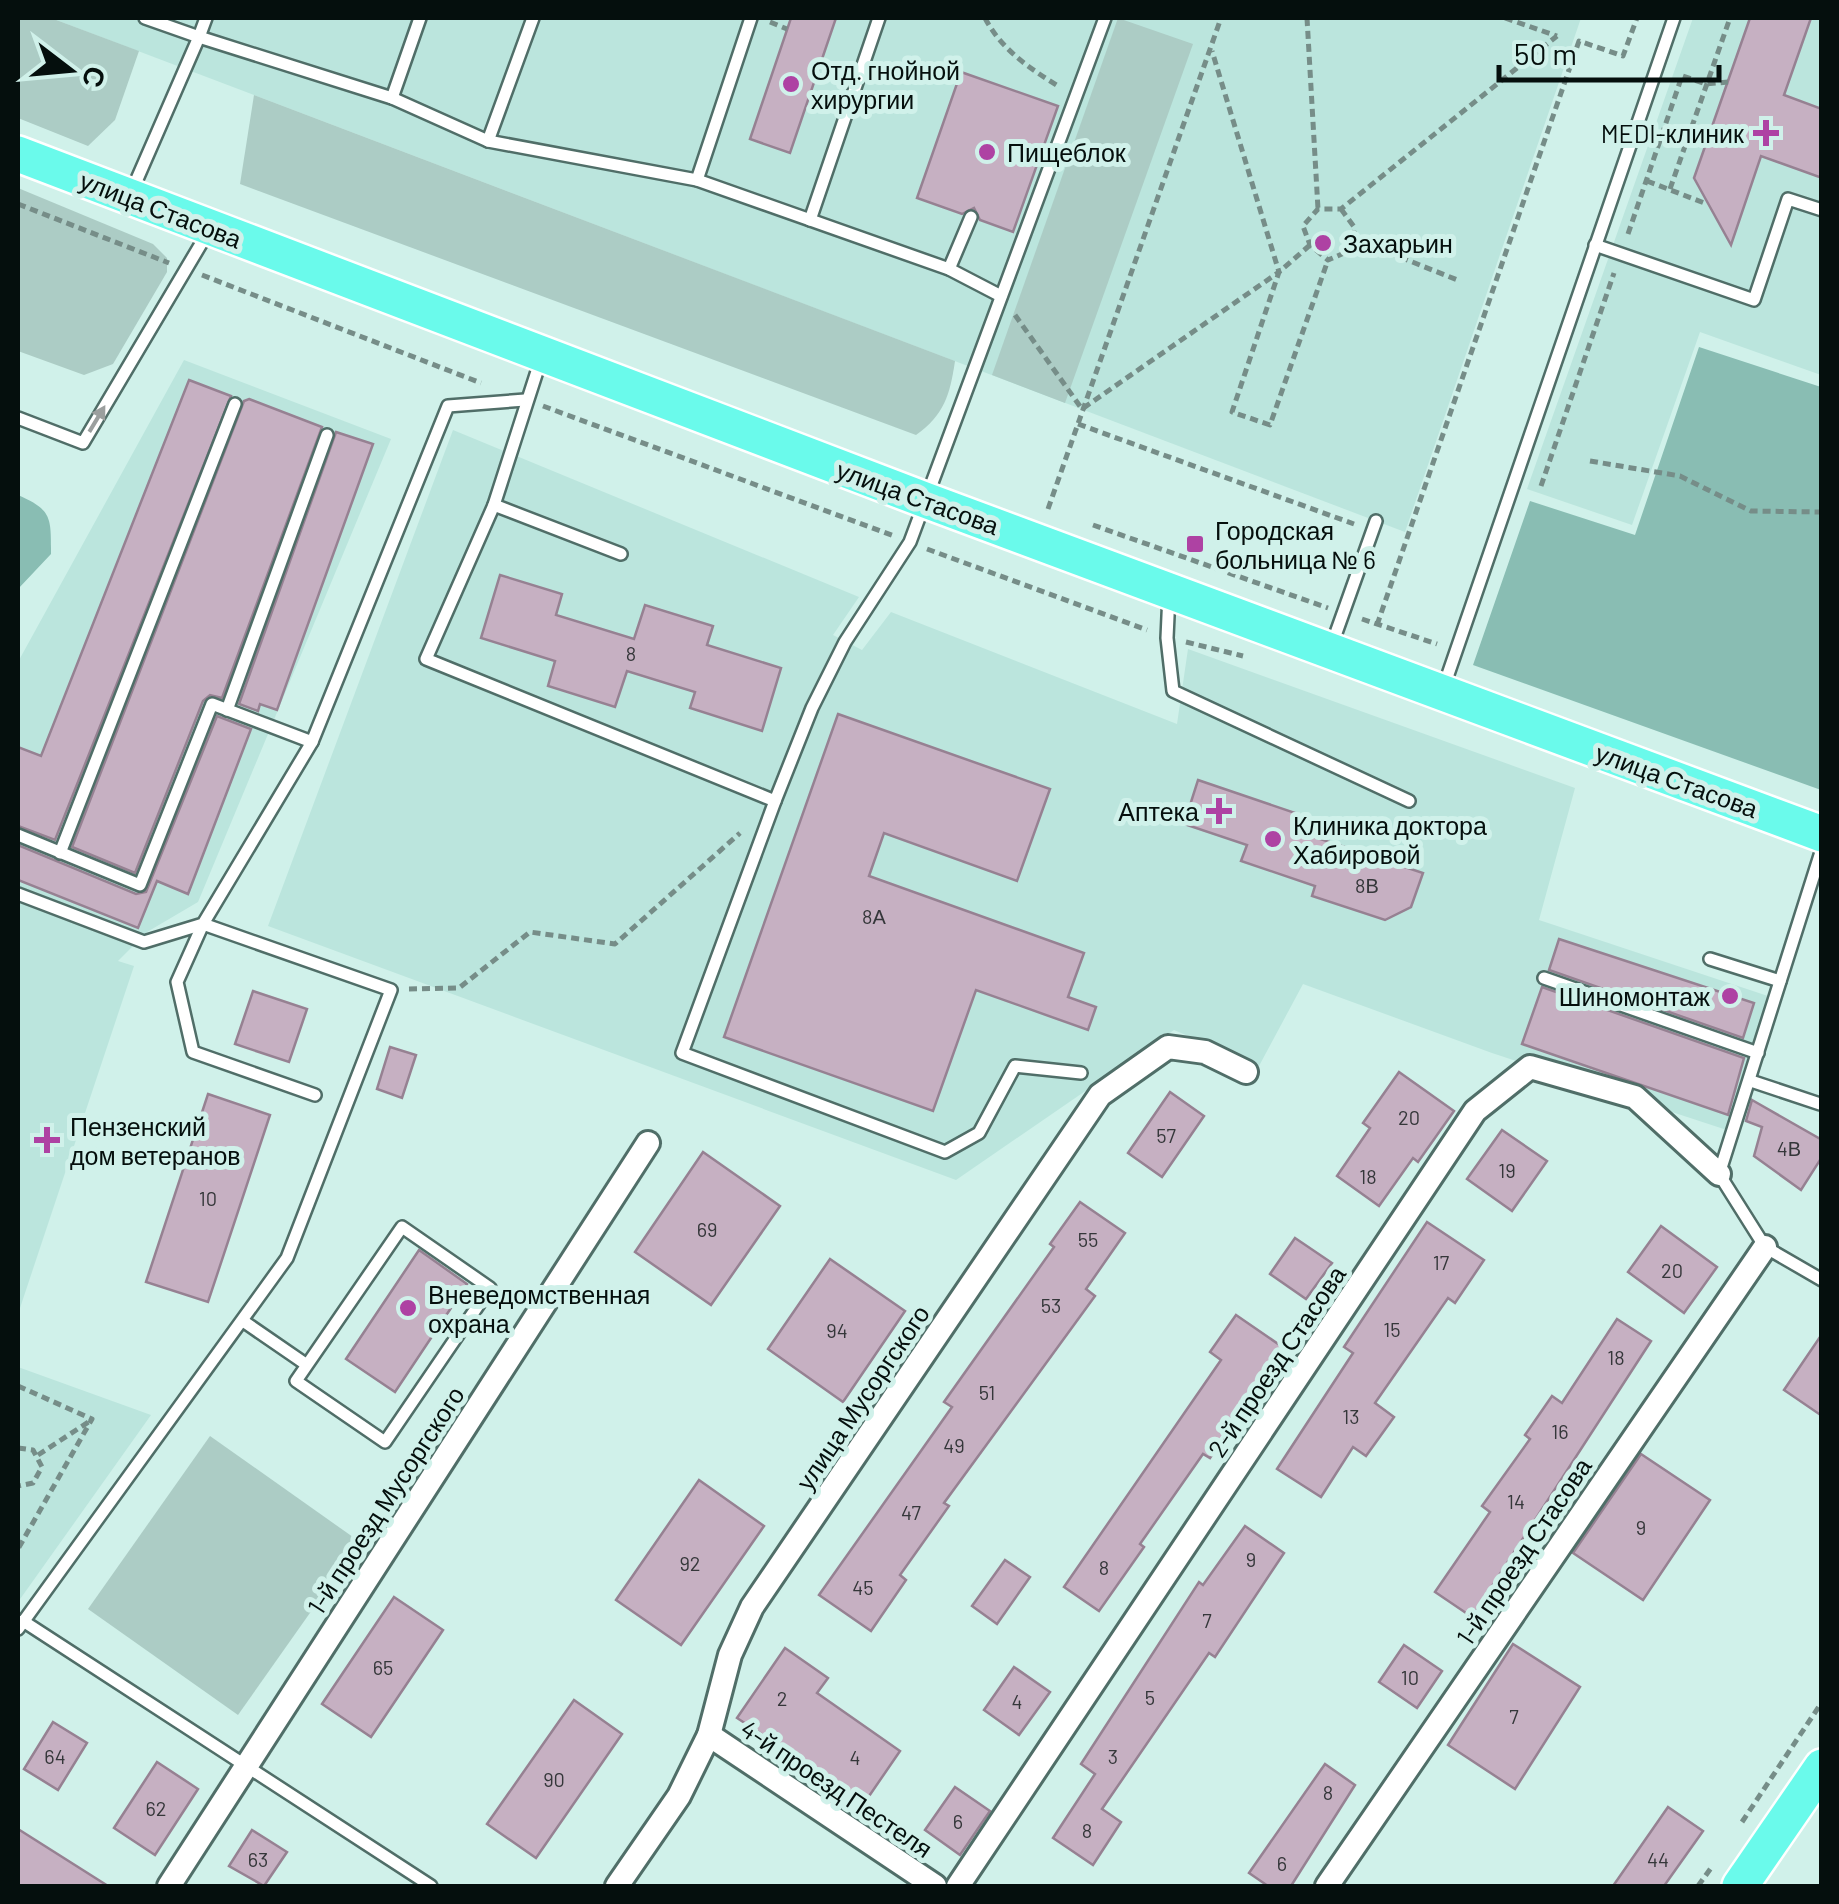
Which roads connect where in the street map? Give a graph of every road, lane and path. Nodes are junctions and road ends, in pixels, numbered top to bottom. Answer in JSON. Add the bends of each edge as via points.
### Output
{"nodes":[{"id":1,"x":145,"y":18,"type":"edge"},
{"id":2,"x":206,"y":18,"type":"edge"},
{"id":3,"x":420,"y":18,"type":"edge"},
{"id":4,"x":532,"y":18,"type":"edge"},
{"id":5,"x":750,"y":18,"type":"edge"},
{"id":6,"x":878,"y":18,"type":"edge"},
{"id":7,"x":985,"y":18,"type":"edge"},
{"id":8,"x":1105,"y":18,"type":"edge"},
{"id":9,"x":1221,"y":18,"type":"edge"},
{"id":10,"x":1308,"y":18,"type":"edge"},
{"id":11,"x":1505,"y":18,"type":"edge"},
{"id":12,"x":1637,"y":18,"type":"edge"},
{"id":13,"x":1674,"y":18,"type":"edge"},
{"id":14,"x":1730,"y":18,"type":"edge"},
{"id":15,"x":199,"y":37,"type":"junction"},
{"id":16,"x":1212,"y":51,"type":"junction"},
{"id":17,"x":1682,"y":76,"type":"dead end"},
{"id":18,"x":1728,"y":82,"type":"dead end"},
{"id":19,"x":1706,"y":84,"type":"junction"},
{"id":20,"x":1076,"y":97,"type":"junction"},
{"id":21,"x":392,"y":98,"type":"junction"},
{"id":22,"x":488,"y":141,"type":"junction"},
{"id":23,"x":18,"y":154,"type":"edge"},
{"id":24,"x":1620,"y":172,"type":"junction"},
{"id":25,"x":697,"y":180,"type":"junction"},
{"id":26,"x":1646,"y":181,"type":"junction"},
{"id":27,"x":1670,"y":188,"type":"junction"},
{"id":28,"x":129,"y":197,"type":"junction"},
{"id":29,"x":18,"y":204,"type":"edge"},
{"id":30,"x":1707,"y":204,"type":"dead end"},
{"id":31,"x":1318,"y":209,"type":"junction"},
{"id":32,"x":1341,"y":210,"type":"junction"},
{"id":33,"x":1822,"y":210,"type":"edge"},
{"id":34,"x":971,"y":217,"type":"dead end"},
{"id":35,"x":810,"y":220,"type":"junction"},
{"id":36,"x":210,"y":228,"type":"junction"},
{"id":37,"x":1352,"y":238,"type":"junction"},
{"id":38,"x":1310,"y":244,"type":"junction"},
{"id":39,"x":1596,"y":245,"type":"junction"},
{"id":40,"x":1621,"y":254,"type":"junction"},
{"id":41,"x":1328,"y":260,"type":"junction"},
{"id":42,"x":186,"y":269,"type":"junction"},
{"id":43,"x":949,"y":269,"type":"junction"},
{"id":44,"x":1278,"y":272,"type":"junction"},
{"id":45,"x":1460,"y":281,"type":"dead end"},
{"id":46,"x":1001,"y":296,"type":"junction"},
{"id":47,"x":543,"y":355,"type":"junction"},
{"id":48,"x":526,"y":400,"type":"junction"},
{"id":49,"x":235,"y":404,"type":"dead end"},
{"id":50,"x":1082,"y":409,"type":"junction"},
{"id":51,"x":18,"y":418,"type":"edge"},
{"id":52,"x":1078,"y":424,"type":"junction"},
{"id":53,"x":327,"y":436,"type":"dead end"},
{"id":54,"x":1590,"y":461,"type":"dead end"},
{"id":55,"x":1541,"y":486,"type":"dead end"},
{"id":56,"x":925,"y":500,"type":"junction"},
{"id":57,"x":494,"y":505,"type":"junction"},
{"id":58,"x":1822,"y":512,"type":"edge"},
{"id":59,"x":1066,"y":516,"type":"dead end"},
{"id":60,"x":1084,"y":522,"type":"dead end"},
{"id":61,"x":1374,"y":526,"type":"junction"},
{"id":62,"x":1408,"y":544,"type":"junction"},
{"id":63,"x":621,"y":554,"type":"dead end"},
{"id":64,"x":1170,"y":590,"type":"junction"},
{"id":65,"x":1343,"y":613,"type":"junction"},
{"id":66,"x":1378,"y":625,"type":"junction"},
{"id":67,"x":1456,"y":650,"type":"junction"},
{"id":68,"x":1330,"y":651,"type":"junction"},
{"id":69,"x":1441,"y":693,"type":"junction"},
{"id":70,"x":227,"y":710,"type":"junction"},
{"id":71,"x":312,"y":742,"type":"junction"},
{"id":72,"x":1409,"y":801,"type":"dead end"},
{"id":73,"x":775,"y":802,"type":"junction"},
{"id":74,"x":1822,"y":834,"type":"edge"},
{"id":75,"x":18,"y":835,"type":"edge"},
{"id":76,"x":1822,"y":849,"type":"edge"},
{"id":77,"x":60,"y":853,"type":"junction"},
{"id":78,"x":18,"y":894,"type":"edge"},
{"id":79,"x":203,"y":924,"type":"junction"},
{"id":80,"x":1710,"y":959,"type":"dead end"},
{"id":81,"x":1544,"y":978,"type":"dead end"},
{"id":82,"x":1780,"y":981,"type":"junction"},
{"id":83,"x":391,"y":990,"type":"junction"},
{"id":84,"x":1758,"y":1053,"type":"junction"},
{"id":85,"x":1246,"y":1072,"type":"dead end"},
{"id":86,"x":1081,"y":1073,"type":"dead end"},
{"id":87,"x":1750,"y":1080,"type":"junction"},
{"id":88,"x":316,"y":1095,"type":"dead end"},
{"id":89,"x":1820,"y":1104,"type":"edge"},
{"id":90,"x":648,"y":1143,"type":"dead end"},
{"id":91,"x":1719,"y":1174,"type":"junction"},
{"id":92,"x":1766,"y":1246,"type":"junction"},
{"id":93,"x":1822,"y":1280,"type":"edge"},
{"id":94,"x":244,"y":1321,"type":"junction"},
{"id":95,"x":307,"y":1365,"type":"junction"},
{"id":96,"x":18,"y":1386,"type":"edge"},
{"id":97,"x":92,"y":1419,"type":"junction"},
{"id":98,"x":18,"y":1448,"type":"edge"},
{"id":99,"x":38,"y":1455,"type":"junction"},
{"id":100,"x":18,"y":1486,"type":"edge"},
{"id":101,"x":19,"y":1544,"type":"edge"},
{"id":102,"x":20,"y":1626,"type":"edge"},
{"id":103,"x":1822,"y":1702,"type":"edge"},
{"id":104,"x":709,"y":1735,"type":"junction"},
{"id":105,"x":248,"y":1764,"type":"junction"},
{"id":106,"x":1822,"y":1766,"type":"edge"},
{"id":107,"x":1740,"y":1825,"type":"dead end"},
{"id":108,"x":1719,"y":1856,"type":"dead end"},
{"id":109,"x":169,"y":1886,"type":"edge"},
{"id":110,"x":431,"y":1886,"type":"edge"},
{"id":111,"x":617,"y":1886,"type":"edge"},
{"id":112,"x":935,"y":1886,"type":"edge"},
{"id":113,"x":958,"y":1886,"type":"edge"},
{"id":114,"x":1326,"y":1886,"type":"edge"},
{"id":115,"x":1698,"y":1886,"type":"edge"},
{"id":116,"x":1740,"y":1886,"type":"edge"}],
"edges":[{"from":1,"to":15,"type":"lane"},
{"from":2,"to":15,"type":"lane"},
{"from":3,"to":21,"type":"lane"},
{"from":4,"to":22,"type":"lane"},
{"from":5,"to":25,"type":"lane"},
{"from":6,"to":35,"type":"lane"},
{"from":7,"to":20,"type":"path","via":[[1024,65]]},
{"from":8,"to":20,"type":"lane"},
{"from":9,"to":16,"type":"path"},
{"from":10,"to":31,"type":"path"},
{"from":11,"to":32,"type":"path","via":[[1558,36]]},
{"from":12,"to":62,"type":"path","via":[[1623,56],[1579,41]]},
{"from":13,"to":24,"type":"lane"},
{"from":14,"to":19,"type":"path"},
{"from":15,"to":21,"type":"lane"},
{"from":15,"to":28,"type":"lane"},
{"from":16,"to":44,"type":"path"},
{"from":16,"to":50,"type":"path"},
{"from":17,"to":26,"type":"path"},
{"from":18,"to":19,"type":"path"},
{"from":19,"to":27,"type":"path"},
{"from":20,"to":46,"type":"lane"},
{"from":21,"to":22,"type":"lane"},
{"from":22,"to":25,"type":"lane"},
{"from":23,"to":28,"type":"main road","name":"улица Стасова"},
{"from":24,"to":26,"type":"path"},
{"from":24,"to":39,"type":"lane"},
{"from":25,"to":35,"type":"lane"},
{"from":26,"to":27,"type":"path"},
{"from":26,"to":40,"type":"path"},
{"from":27,"to":30,"type":"path"},
{"from":28,"to":36,"type":"main road","name":"улица Стасова"},
{"from":29,"to":42,"type":"path"},
{"from":31,"to":32,"type":"path"},
{"from":31,"to":38,"type":"path","via":[[1303,226]]},
{"from":32,"to":37,"type":"path","via":[[1355,228]]},
{"from":33,"to":40,"type":"lane","via":[[1788,199],[1754,300]]},
{"from":34,"to":43,"type":"lane"},
{"from":35,"to":43,"type":"lane"},
{"from":36,"to":42,"type":"lane"},
{"from":36,"to":47,"type":"main road","name":"улица Стасова"},
{"from":37,"to":41,"type":"path","via":[[1349,250]]},
{"from":37,"to":45,"type":"path"},
{"from":38,"to":41,"type":"path"},
{"from":38,"to":44,"type":"path"},
{"from":39,"to":40,"type":"lane"},
{"from":39,"to":67,"type":"lane","via":[[1501,502]]},
{"from":40,"to":55,"type":"path"},
{"from":41,"to":44,"type":"path","via":[[1270,425],[1232,412]]},
{"from":42,"to":48,"type":"path"},
{"from":51,"to":42,"type":"lane","one_way":true,"via":[[83,443]]},
{"from":43,"to":46,"type":"lane"},
{"from":44,"to":50,"type":"path"},
{"from":46,"to":50,"type":"path"},
{"from":46,"to":56,"type":"lane"},
{"from":47,"to":48,"type":"lane"},
{"from":47,"to":56,"type":"main road","name":"улица Стасова"},
{"from":48,"to":57,"type":"lane"},
{"from":48,"to":71,"type":"lane","via":[[448,406]]},
{"from":49,"to":77,"type":"lane"},
{"from":50,"to":52,"type":"path"},
{"from":52,"to":59,"type":"path","via":[[1048,509]]},
{"from":52,"to":61,"type":"path"},
{"from":53,"to":70,"type":"lane"},
{"from":54,"to":58,"type":"path","via":[[1680,476],[1751,511]]},
{"from":56,"to":64,"type":"main road","name":"улица Стасова"},
{"from":56,"to":73,"type":"lane","via":[[910,542],[845,642],[812,708]]},
{"from":57,"to":63,"type":"lane"},
{"from":57,"to":73,"type":"lane","via":[[426,659]]},
{"from":60,"to":65,"type":"path"},
{"from":61,"to":62,"type":"path"},
{"from":61,"to":65,"type":"lane"},
{"from":62,"to":66,"type":"path"},
{"from":64,"to":68,"type":"main road","name":"улица Стасова"},
{"from":64,"to":72,"type":"lane","via":[[1173,691]]},
{"from":65,"to":66,"type":"path"},
{"from":65,"to":68,"type":"lane"},
{"from":66,"to":67,"type":"path"},
{"from":67,"to":69,"type":"lane"},
{"from":68,"to":69,"type":"main road","name":"улица Стасова"},
{"from":69,"to":74,"type":"main road","name":"улица Стасова"},
{"from":70,"to":71,"type":"lane"},
{"from":70,"to":77,"type":"lane","via":[[212,704],[140,884]]},
{"from":71,"to":79,"type":"lane"},
{"from":73,"to":83,"type":"path","via":[[615,944],[530,932],[460,988]]},
{"from":73,"to":86,"type":"lane","via":[[682,1053],[946,1152],[979,1134],[1015,1066]]},
{"from":75,"to":77,"type":"lane"},
{"from":76,"to":82,"type":"lane"},
{"from":78,"to":79,"type":"lane","via":[[144,942]]},
{"from":79,"to":83,"type":"lane"},
{"from":79,"to":88,"type":"lane","via":[[176,982],[193,1052]]},
{"from":80,"to":82,"type":"lane"},
{"from":81,"to":84,"type":"lane"},
{"from":82,"to":84,"type":"lane"},
{"from":83,"to":94,"type":"lane","via":[[287,1258]]},
{"from":84,"to":87,"type":"lane"},
{"from":85,"to":104,"type":"street","name":"улица Мусоргского","via":[[1205,1052],[1168,1047],[1100,1095],[752,1607],[730,1655]]},
{"from":87,"to":89,"type":"lane"},
{"from":87,"to":91,"type":"lane"},
{"from":90,"to":105,"type":"street","name":"1-й проезд Мусоргского"},
{"from":91,"to":92,"type":"lane"},
{"from":91,"to":113,"type":"street","name":"2-й проезд Стасова","via":[[1635,1097],[1530,1067],[1476,1111]]},
{"from":92,"to":93,"type":"lane"},
{"from":92,"to":114,"type":"street","name":"1-й проезд Стасова"},
{"from":94,"to":95,"type":"lane"},
{"from":94,"to":102,"type":"lane"},
{"from":95,"to":95,"type":"lane","via":[[296,1381],[385,1442],[490,1288],[402,1227]]},
{"from":96,"to":97,"type":"path"},
{"from":97,"to":99,"type":"path"},
{"from":97,"to":101,"type":"path"},
{"from":98,"to":99,"type":"path"},
{"from":99,"to":100,"type":"path","via":[[38,1478]]},
{"from":102,"to":105,"type":"lane"},
{"from":103,"to":107,"type":"path"},
{"from":104,"to":111,"type":"street","name":"улица Мусоргского","via":[[680,1796]]},
{"from":104,"to":112,"type":"street","name":"4-й проезд Пестеля"},
{"from":105,"to":109,"type":"street","name":"1-й проезд Мусоргского"},
{"from":105,"to":110,"type":"lane"},
{"from":106,"to":116,"type":"main road"},
{"from":108,"to":115,"type":"path"}]}
